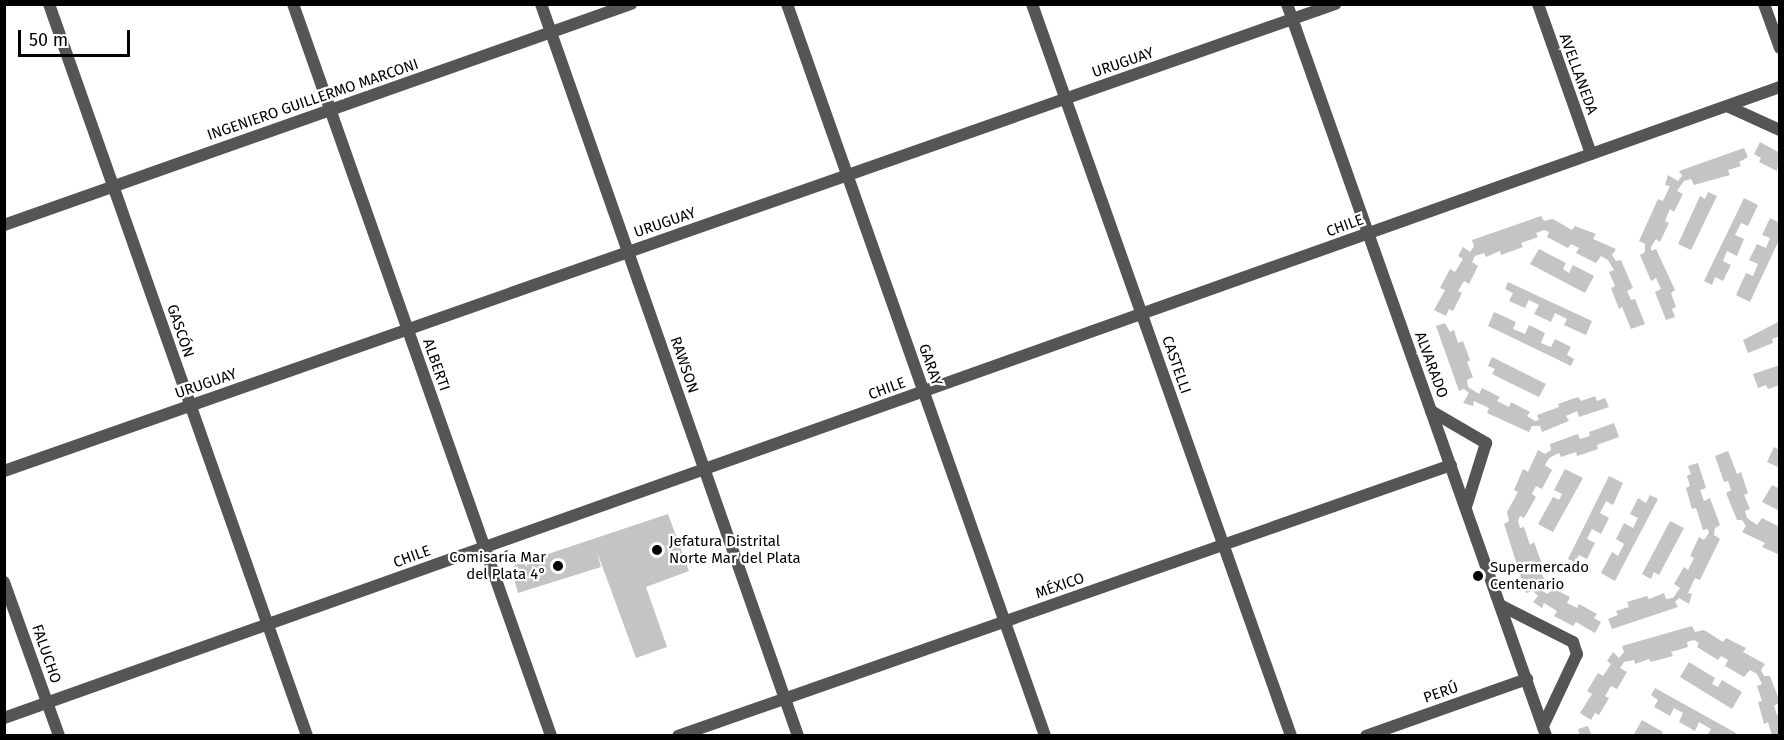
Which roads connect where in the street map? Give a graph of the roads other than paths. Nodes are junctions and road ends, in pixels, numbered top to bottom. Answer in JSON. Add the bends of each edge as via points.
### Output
{"nodes":[{"id":1,"x":49,"y":4,"type":"edge"},
{"id":2,"x":293,"y":4,"type":"edge"},
{"id":3,"x":541,"y":4,"type":"edge"},
{"id":4,"x":631,"y":4,"type":"edge"},
{"id":5,"x":787,"y":4,"type":"edge"},
{"id":6,"x":1032,"y":4,"type":"edge"},
{"id":7,"x":1287,"y":4,"type":"edge"},
{"id":8,"x":1335,"y":4,"type":"edge"},
{"id":9,"x":1538,"y":4,"type":"edge"},
{"id":10,"x":1764,"y":4,"type":"edge"},
{"id":11,"x":1292,"y":20,"type":"junction"},
{"id":12,"x":550,"y":33,"type":"junction"},
{"id":13,"x":1779,"y":48,"type":"edge"},
{"id":14,"x":1779,"y":87,"type":"edge"},
{"id":15,"x":1066,"y":99,"type":"junction"},
{"id":16,"x":1727,"y":106,"type":"junction"},
{"id":17,"x":330,"y":110,"type":"junction"},
{"id":18,"x":1779,"y":130,"type":"edge"},
{"id":19,"x":1591,"y":154,"type":"junction"},
{"id":20,"x":848,"y":175,"type":"junction"},
{"id":21,"x":113,"y":187,"type":"junction"},
{"id":22,"x":4,"y":225,"type":"edge"},
{"id":23,"x":1368,"y":233,"type":"junction"},
{"id":24,"x":628,"y":252,"type":"junction"},
{"id":25,"x":1142,"y":314,"type":"junction"},
{"id":26,"x":408,"y":329,"type":"junction"},
{"id":27,"x":924,"y":392,"type":"junction"},
{"id":28,"x":190,"y":405,"type":"junction"},
{"id":29,"x":1431,"y":411,"type":"junction"},
{"id":30,"x":1451,"y":465,"type":"junction"},
{"id":31,"x":704,"y":469,"type":"junction"},
{"id":32,"x":4,"y":471,"type":"edge"},
{"id":33,"x":1466,"y":507,"type":"junction"},
{"id":34,"x":1223,"y":544,"type":"junction"},
{"id":35,"x":485,"y":547,"type":"junction"},
{"id":36,"x":4,"y":582,"type":"edge"},
{"id":37,"x":1500,"y":605,"type":"junction"},
{"id":38,"x":1005,"y":621,"type":"junction"},
{"id":39,"x":268,"y":625,"type":"junction"},
{"id":40,"x":1527,"y":679,"type":"junction"},
{"id":41,"x":785,"y":698,"type":"junction"},
{"id":42,"x":47,"y":703,"type":"junction"},
{"id":43,"x":4,"y":718,"type":"edge"},
{"id":44,"x":1545,"y":731,"type":"edge"},
{"id":45,"x":59,"y":735,"type":"edge"},
{"id":46,"x":307,"y":735,"type":"edge"},
{"id":47,"x":551,"y":735,"type":"edge"},
{"id":48,"x":678,"y":735,"type":"edge"},
{"id":49,"x":798,"y":735,"type":"edge"},
{"id":50,"x":1045,"y":735,"type":"edge"},
{"id":51,"x":1291,"y":735,"type":"edge"},
{"id":52,"x":1366,"y":735,"type":"edge"}],
"edges":[{"from":1,"to":21,"type":"street","name":"GASCÓN"},
{"from":2,"to":17,"type":"street","name":"ALBERTI"},
{"from":3,"to":12,"type":"street","name":"RAWSON"},
{"from":4,"to":12,"type":"street","name":"INGENIERO GUILLERMO MARCONI"},
{"from":5,"to":20,"type":"street","name":"GARAY"},
{"from":6,"to":15,"type":"street","name":"CASTELLI"},
{"from":7,"to":11,"type":"street","name":"ALVARADO"},
{"from":8,"to":11,"type":"street","name":"URUGUAY"},
{"from":9,"to":19,"type":"street","name":"AVELLANEDA"},
{"from":10,"to":13,"type":"street"},
{"from":11,"to":15,"type":"street","name":"URUGUAY"},
{"from":11,"to":23,"type":"street","name":"ALVARADO"},
{"from":12,"to":17,"type":"street","name":"INGENIERO GUILLERMO MARCONI"},
{"from":12,"to":24,"type":"street","name":"RAWSON"},
{"from":14,"to":16,"type":"street","name":"CHILE"},
{"from":15,"to":20,"type":"street","name":"URUGUAY"},
{"from":15,"to":25,"type":"street","name":"CASTELLI"},
{"from":16,"to":18,"type":"street"},
{"from":16,"to":19,"type":"street","name":"CHILE"},
{"from":17,"to":21,"type":"street","name":"INGENIERO GUILLERMO MARCONI"},
{"from":17,"to":26,"type":"street","name":"ALBERTI"},
{"from":19,"to":23,"type":"street","name":"CHILE"},
{"from":20,"to":24,"type":"street","name":"URUGUAY"},
{"from":20,"to":27,"type":"street","name":"GARAY"},
{"from":21,"to":22,"type":"street","name":"INGENIERO GUILLERMO MARCONI"},
{"from":21,"to":28,"type":"street","name":"GASCÓN"},
{"from":23,"to":25,"type":"street","name":"CHILE"},
{"from":23,"to":29,"type":"street","name":"ALVARADO"},
{"from":24,"to":26,"type":"street","name":"URUGUAY"},
{"from":24,"to":31,"type":"street","name":"RAWSON"},
{"from":25,"to":27,"type":"street","name":"CHILE"},
{"from":25,"to":34,"type":"street","name":"CASTELLI"},
{"from":26,"to":28,"type":"street","name":"URUGUAY"},
{"from":26,"to":35,"type":"street","name":"ALBERTI"},
{"from":27,"to":31,"type":"street","name":"CHILE"},
{"from":27,"to":38,"type":"street","name":"GARAY"},
{"from":28,"to":32,"type":"street","name":"URUGUAY"},
{"from":28,"to":39,"type":"street","name":"GASCÓN"},
{"from":29,"to":30,"type":"street","name":"ALVARADO"},
{"from":29,"to":33,"type":"street","via":[[1486,443]]},
{"from":30,"to":33,"type":"street","name":"ALVARADO"},
{"from":30,"to":34,"type":"street","name":"MÉXICO"},
{"from":31,"to":35,"type":"street","name":"CHILE"},
{"from":31,"to":41,"type":"street","name":"RAWSON"},
{"from":33,"to":37,"type":"street","name":"ALVARADO"},
{"from":34,"to":38,"type":"street","name":"MÉXICO"},
{"from":34,"to":51,"type":"street","name":"CASTELLI"},
{"from":35,"to":39,"type":"street","name":"CHILE"},
{"from":35,"to":47,"type":"street","name":"ALBERTI"},
{"from":36,"to":42,"type":"street","name":"FALUCHO"},
{"from":37,"to":40,"type":"street","name":"ALVARADO"},
{"from":37,"to":44,"type":"street","via":[[1573,642],[1577,654]]},
{"from":38,"to":41,"type":"street","name":"MÉXICO"},
{"from":38,"to":50,"type":"street","name":"GARAY"},
{"from":39,"to":42,"type":"street","name":"CHILE"},
{"from":39,"to":46,"type":"street","name":"GASCÓN"},
{"from":40,"to":44,"type":"street","name":"ALVARADO"},
{"from":40,"to":52,"type":"street","name":"PERÚ"},
{"from":41,"to":48,"type":"street","name":"MÉXICO"},
{"from":41,"to":49,"type":"street","name":"RAWSON"},
{"from":42,"to":43,"type":"street","name":"CHILE"},
{"from":42,"to":45,"type":"street","name":"FALUCHO"}]}
